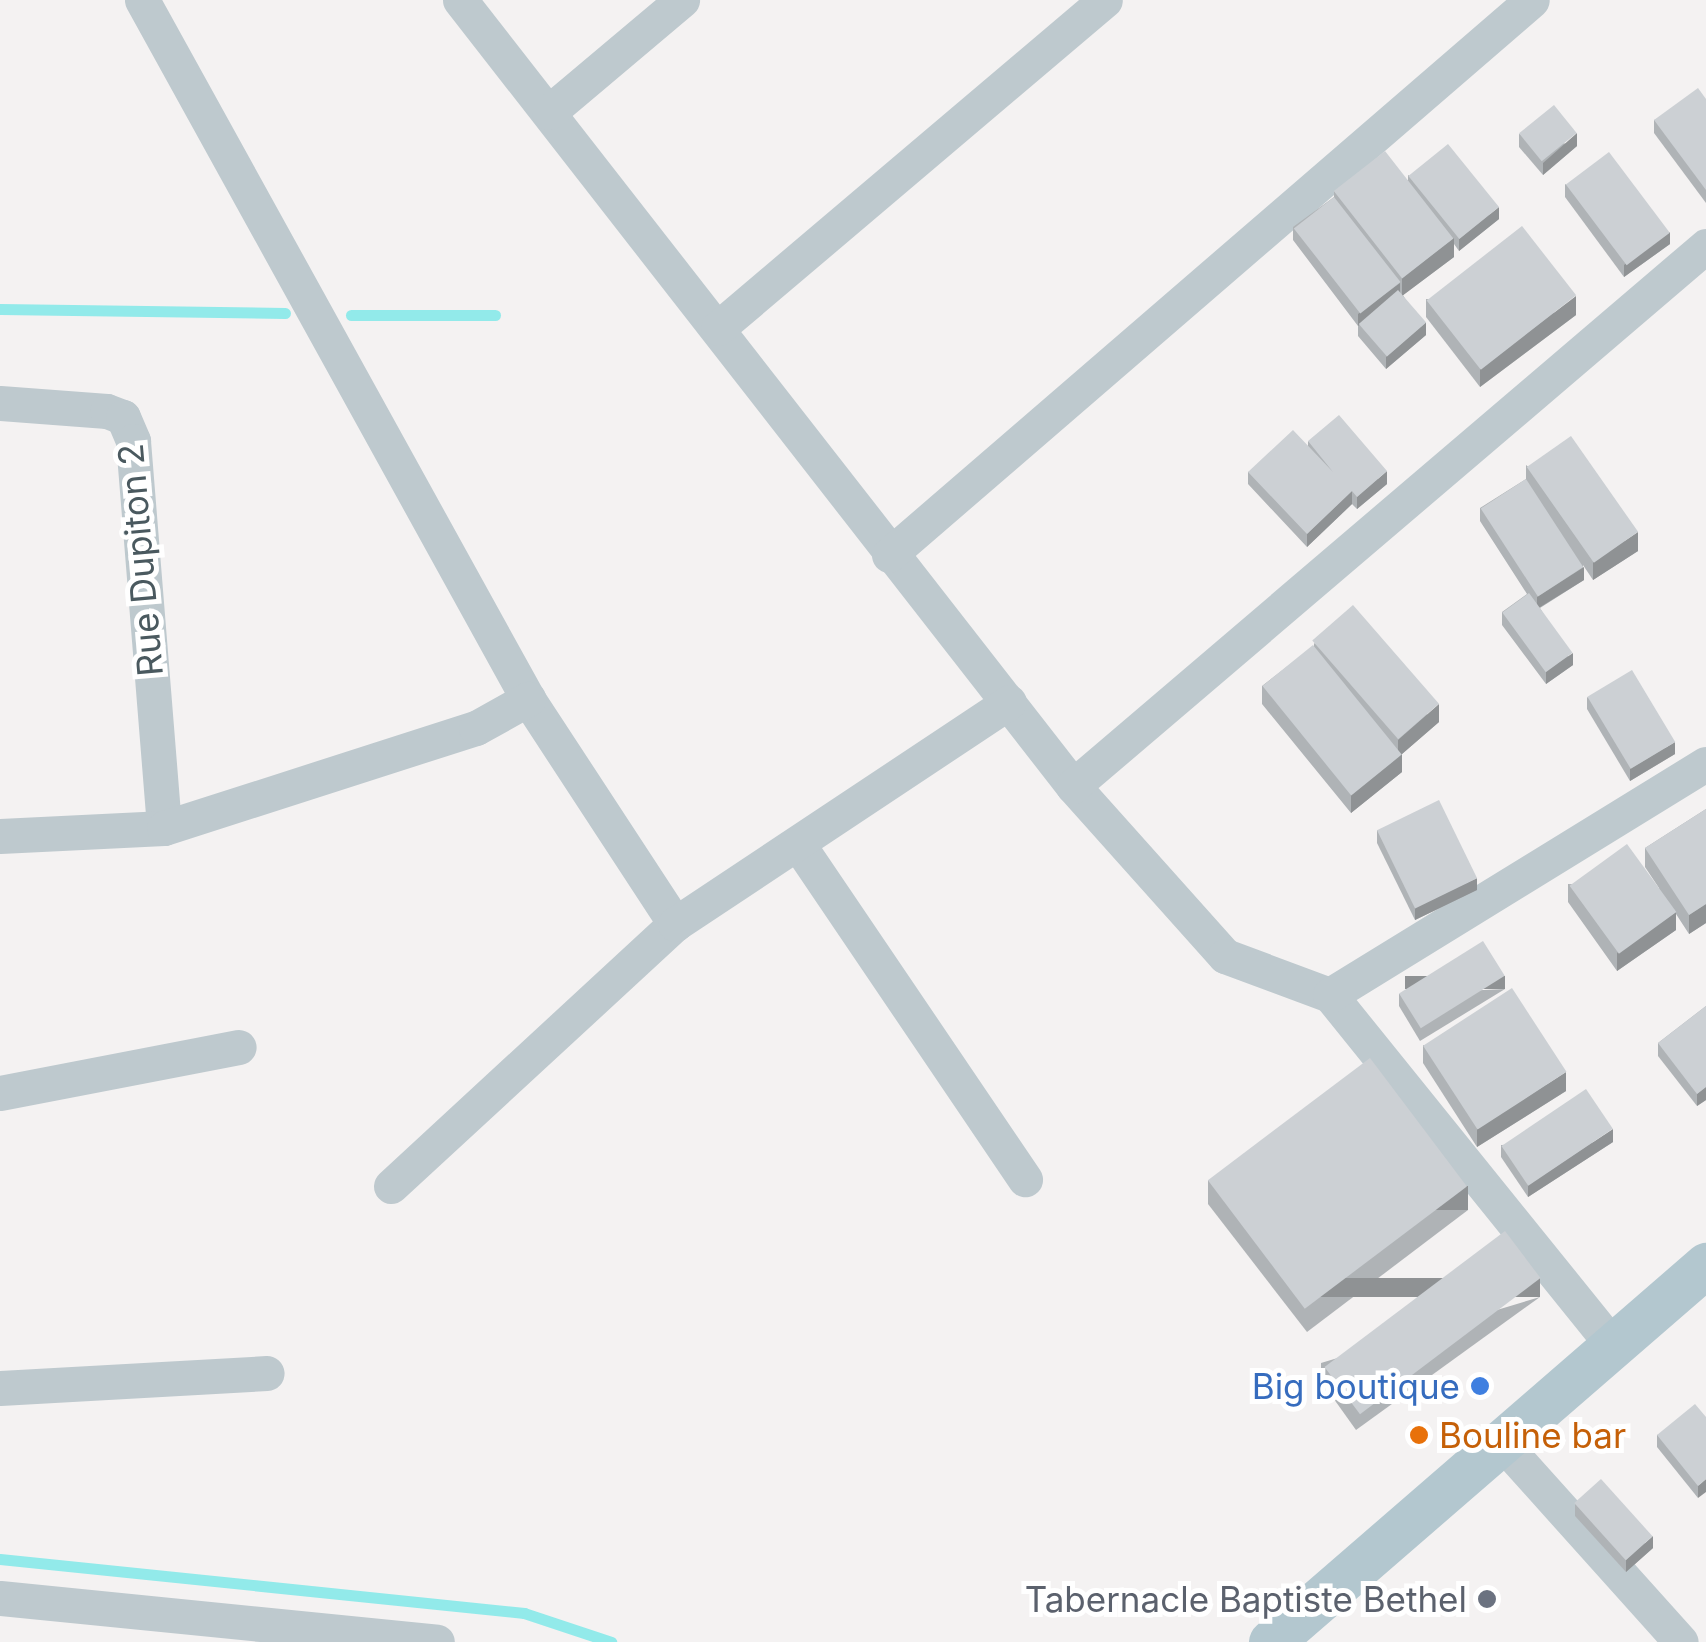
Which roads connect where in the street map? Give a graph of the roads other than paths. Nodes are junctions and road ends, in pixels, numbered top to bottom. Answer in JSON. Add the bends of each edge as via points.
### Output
{"nodes":[{"id":1,"x":142,"y":0,"type":"edge"},
{"id":2,"x":460,"y":0,"type":"edge"},
{"id":3,"x":682,"y":0,"type":"edge"},
{"id":4,"x":1105,"y":0,"type":"edge"},
{"id":5,"x":1532,"y":0,"type":"edge"},
{"id":6,"x":548,"y":112,"type":"junction"},
{"id":7,"x":1706,"y":246,"type":"edge"},
{"id":8,"x":718,"y":328,"type":"junction"},
{"id":9,"x":0,"y":403,"type":"edge"},
{"id":10,"x":889,"y":555,"type":"junction"},
{"id":11,"x":528,"y":699,"type":"junction"},
{"id":12,"x":1008,"y":702,"type":"junction"},
{"id":13,"x":1706,"y":764,"type":"edge"},
{"id":14,"x":1073,"y":786,"type":"junction"},
{"id":15,"x":164,"y":828,"type":"junction"},
{"id":16,"x":0,"y":836,"type":"edge"},
{"id":17,"x":798,"y":844,"type":"junction"},
{"id":18,"x":674,"y":924,"type":"junction"},
{"id":19,"x":1330,"y":995,"type":"junction"},
{"id":20,"x":239,"y":1047,"type":"dead end"},
{"id":21,"x":0,"y":1094,"type":"edge"},
{"id":22,"x":1025,"y":1179,"type":"dead end"},
{"id":23,"x":391,"y":1186,"type":"dead end"},
{"id":24,"x":1706,"y":1265,"type":"edge"},
{"id":25,"x":1612,"y":1345,"type":"junction"},
{"id":26,"x":267,"y":1374,"type":"dead end"},
{"id":27,"x":0,"y":1388,"type":"edge"},
{"id":28,"x":1505,"y":1446,"type":"junction"},
{"id":29,"x":0,"y":1598,"type":"edge"},
{"id":30,"x":436,"y":1642,"type":"edge"},
{"id":31,"x":1271,"y":1642,"type":"edge"},
{"id":32,"x":1681,"y":1642,"type":"edge"}],
"edges":[{"from":1,"to":11,"type":"street"},
{"from":2,"to":6,"type":"street"},
{"from":3,"to":6,"type":"street"},
{"from":4,"to":8,"type":"street"},
{"from":5,"to":10,"type":"street"},
{"from":6,"to":8,"type":"street"},
{"from":7,"to":14,"type":"street"},
{"from":8,"to":10,"type":"street"},
{"from":9,"to":15,"type":"street","name":"Rue Dupiton 2","via":[[107,411],[124,418],[133,441]]},
{"from":10,"to":12,"type":"street"},
{"from":11,"to":15,"type":"street","via":[[476,728]]},
{"from":11,"to":18,"type":"street"},
{"from":12,"to":14,"type":"street"},
{"from":12,"to":17,"type":"street"},
{"from":13,"to":19,"type":"street"},
{"from":14,"to":19,"type":"street","via":[[1225,956]]},
{"from":15,"to":16,"type":"street"},
{"from":17,"to":18,"type":"street"},
{"from":17,"to":22,"type":"street"},
{"from":18,"to":23,"type":"street"},
{"from":19,"to":25,"type":"street"},
{"from":20,"to":21,"type":"street"},
{"from":24,"to":25,"type":"main road"},
{"from":25,"to":28,"type":"main road"},
{"from":26,"to":27,"type":"street"},
{"from":28,"to":31,"type":"main road"},
{"from":28,"to":32,"type":"street"},
{"from":29,"to":30,"type":"street"}]}
